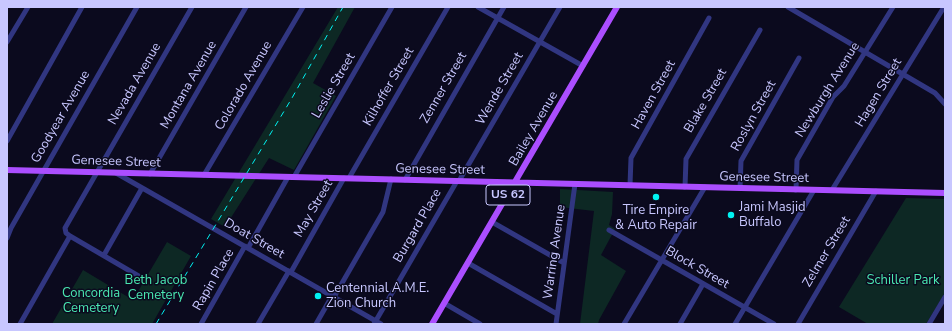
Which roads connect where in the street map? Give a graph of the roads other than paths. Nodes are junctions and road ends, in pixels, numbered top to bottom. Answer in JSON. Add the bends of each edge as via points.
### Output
{"nodes":[{"id":1,"x":21,"y":7,"type":"edge"},
{"id":2,"x":82,"y":7,"type":"edge"},
{"id":3,"x":137,"y":7,"type":"edge"},
{"id":4,"x":192,"y":7,"type":"edge"},
{"id":5,"x":246,"y":7,"type":"edge"},
{"id":6,"x":303,"y":7,"type":"edge"},
{"id":7,"x":392,"y":7,"type":"edge"},
{"id":8,"x":448,"y":7,"type":"edge"},
{"id":9,"x":478,"y":7,"type":"edge"},
{"id":10,"x":504,"y":7,"type":"edge"},
{"id":11,"x":560,"y":7,"type":"edge"},
{"id":12,"x":617,"y":7,"type":"edge"},
{"id":13,"x":893,"y":7,"type":"edge"},
{"id":14,"x":944,"y":7,"type":"edge"},
{"id":15,"x":790,"y":8,"type":"edge"},
{"id":16,"x":27,"y":9,"type":"edge"},
{"id":17,"x":497,"y":18,"type":"junction"},
{"id":18,"x":709,"y":18,"type":"dead end"},
{"id":19,"x":760,"y":30,"type":"dead end"},
{"id":20,"x":7,"y":42,"type":"edge"},
{"id":21,"x":540,"y":42,"type":"junction"},
{"id":22,"x":865,"y":52,"type":"junction"},
{"id":23,"x":799,"y":58,"type":"dead end"},
{"id":24,"x":583,"y":66,"type":"junction"},
{"id":25,"x":903,"y":74,"type":"junction"},
{"id":26,"x":945,"y":104,"type":"edge"},
{"id":27,"x":7,"y":141,"type":"edge"},
{"id":28,"x":7,"y":170,"type":"edge"},
{"id":29,"x":43,"y":171,"type":"junction"},
{"id":30,"x":97,"y":172,"type":"junction"},
{"id":31,"x":116,"y":173,"type":"junction"},
{"id":32,"x":150,"y":174,"type":"junction"},
{"id":33,"x":204,"y":175,"type":"junction"},
{"id":34,"x":291,"y":177,"type":"junction"},
{"id":35,"x":346,"y":178,"type":"junction"},
{"id":36,"x":391,"y":179,"type":"junction"},
{"id":37,"x":405,"y":180,"type":"junction"},
{"id":38,"x":458,"y":181,"type":"junction"},
{"id":39,"x":515,"y":182,"type":"junction"},
{"id":40,"x":575,"y":184,"type":"junction"},
{"id":41,"x":630,"y":185,"type":"junction"},
{"id":42,"x":685,"y":187,"type":"junction"},
{"id":43,"x":705,"y":187,"type":"junction"},
{"id":44,"x":142,"y":188,"type":"junction"},
{"id":45,"x":740,"y":188,"type":"junction"},
{"id":46,"x":796,"y":190,"type":"junction"},
{"id":47,"x":814,"y":190,"type":"junction"},
{"id":48,"x":832,"y":190,"type":"junction"},
{"id":49,"x":876,"y":191,"type":"junction"},
{"id":50,"x":945,"y":193,"type":"edge"},
{"id":51,"x":492,"y":222,"type":"junction"},
{"id":52,"x":609,"y":230,"type":"dead end"},
{"id":53,"x":70,"y":236,"type":"junction"},
{"id":54,"x":7,"y":238,"type":"edge"},
{"id":55,"x":247,"y":247,"type":"junction"},
{"id":56,"x":104,"y":255,"type":"junction"},
{"id":57,"x":661,"y":260,"type":"junction"},
{"id":58,"x":468,"y":263,"type":"junction"},
{"id":59,"x":564,"y":263,"type":"junction"},
{"id":60,"x":290,"y":272,"type":"junction"},
{"id":61,"x":142,"y":278,"type":"dead end"},
{"id":62,"x":703,"y":284,"type":"junction"},
{"id":63,"x":333,"y":296,"type":"junction"},
{"id":64,"x":945,"y":297,"type":"edge"},
{"id":65,"x":444,"y":303,"type":"junction"},
{"id":66,"x":744,"y":308,"type":"junction"},
{"id":67,"x":557,"y":314,"type":"junction"},
{"id":68,"x":375,"y":322,"type":"edge"},
{"id":69,"x":20,"y":324,"type":"edge"},
{"id":70,"x":201,"y":324,"type":"edge"},
{"id":71,"x":258,"y":324,"type":"edge"},
{"id":72,"x":316,"y":324,"type":"edge"},
{"id":73,"x":381,"y":324,"type":"edge"},
{"id":74,"x":432,"y":324,"type":"edge"},
{"id":75,"x":480,"y":324,"type":"edge"},
{"id":76,"x":556,"y":324,"type":"edge"},
{"id":77,"x":624,"y":324,"type":"edge"},
{"id":78,"x":680,"y":324,"type":"edge"},
{"id":79,"x":735,"y":324,"type":"edge"},
{"id":80,"x":774,"y":324,"type":"edge"},
{"id":81,"x":798,"y":324,"type":"edge"},
{"id":82,"x":929,"y":324,"type":"edge"}],
"edges":[{"from":1,"to":16,"type":"street"},
{"from":2,"to":27,"type":"street"},
{"from":3,"to":29,"type":"street","name":"Goodyear Avenue"},
{"from":4,"to":30,"type":"street","name":"Nevada Avenue"},
{"from":5,"to":32,"type":"street","name":"Montana Avenue"},
{"from":6,"to":33,"type":"street","name":"Colorado Avenue"},
{"from":7,"to":34,"type":"street","name":"Leslie Street"},
{"from":8,"to":35,"type":"street","name":"Kilhoffer Street"},
{"from":9,"to":17,"type":"street"},
{"from":10,"to":17,"type":"street","name":"Zenner Street"},
{"from":11,"to":21,"type":"street","name":"Wende Street"},
{"from":12,"to":24,"type":"main road","name":"Bailey Avenue","number":"US 62"},
{"from":13,"to":22,"type":"street","name":"Newburgh Avenue"},
{"from":14,"to":25,"type":"street","name":"Hagen Street"},
{"from":15,"to":22,"type":"street"},
{"from":16,"to":20,"type":"street"},
{"from":17,"to":21,"type":"street"},
{"from":17,"to":37,"type":"street","name":"Zenner Street"},
{"from":18,"to":41,"type":"street","name":"Haven Street","via":[[631,158]]},
{"from":19,"to":42,"type":"street","name":"Blake Street","via":[[686,160]]},
{"from":21,"to":24,"type":"street"},
{"from":21,"to":38,"type":"street","name":"Wende Street"},
{"from":22,"to":25,"type":"street"},
{"from":22,"to":46,"type":"street","name":"Newburgh Avenue","via":[[844,86],[833,97],[797,160]]},
{"from":23,"to":45,"type":"street","name":"Roslyn Street","via":[[741,161]]},
{"from":24,"to":39,"type":"main road","name":"Bailey Avenue","number":"US 62"},
{"from":25,"to":26,"type":"street","via":[[935,93]]},
{"from":25,"to":48,"type":"street","name":"Hagen Street"},
{"from":28,"to":29,"type":"main road","name":"Genesee Street"},
{"from":29,"to":30,"type":"main road","name":"Genesee Street"},
{"from":29,"to":54,"type":"street","name":"Goodyear Avenue"},
{"from":30,"to":31,"type":"main road","name":"Genesee Street"},
{"from":30,"to":53,"type":"street","name":"Nevada Avenue","via":[[65,229]]},
{"from":31,"to":32,"type":"main road","name":"Genesee Street"},
{"from":31,"to":44,"type":"street","name":"Doat Street"},
{"from":32,"to":33,"type":"main road","name":"Genesee Street"},
{"from":33,"to":34,"type":"main road","name":"Genesee Street"},
{"from":34,"to":35,"type":"main road","name":"Genesee Street"},
{"from":34,"to":55,"type":"street","name":"Rapin Place"},
{"from":35,"to":36,"type":"main road","name":"Genesee Street"},
{"from":35,"to":60,"type":"street","name":"May Street"},
{"from":36,"to":37,"type":"main road","name":"Genesee Street"},
{"from":36,"to":63,"type":"street","via":[[383,212]]},
{"from":37,"to":38,"type":"main road","name":"Genesee Street"},
{"from":38,"to":39,"type":"main road","name":"Genesee Street"},
{"from":38,"to":68,"type":"street","name":"Burgard Place"},
{"from":39,"to":40,"type":"main road","name":"Genesee Street"},
{"from":39,"to":51,"type":"main road","name":"Bailey Avenue","number":"US 62"},
{"from":40,"to":41,"type":"main road","name":"Genesee Street"},
{"from":40,"to":59,"type":"street","name":"Warring Avenue"},
{"from":41,"to":42,"type":"main road","name":"Genesee Street"},
{"from":42,"to":43,"type":"main road","name":"Genesee Street"},
{"from":43,"to":45,"type":"main road","name":"Genesee Street"},
{"from":43,"to":57,"type":"street"},
{"from":44,"to":55,"type":"street","name":"Doat Street"},
{"from":44,"to":56,"type":"street"},
{"from":45,"to":46,"type":"main road","name":"Genesee Street"},
{"from":46,"to":47,"type":"main road","name":"Genesee Street"},
{"from":47,"to":48,"type":"main road","name":"Genesee Street"},
{"from":47,"to":66,"type":"street"},
{"from":48,"to":49,"type":"main road","name":"Genesee Street"},
{"from":49,"to":50,"type":"main road","name":"Genesee Street"},
{"from":49,"to":81,"type":"street","name":"Zelmer Street"},
{"from":51,"to":58,"type":"main road","name":"Bailey Avenue","number":"US 62"},
{"from":51,"to":59,"type":"street"},
{"from":52,"to":57,"type":"street","name":"Block Street"},
{"from":53,"to":56,"type":"street"},
{"from":53,"to":69,"type":"street"},
{"from":55,"to":60,"type":"street","name":"Doat Street"},
{"from":55,"to":70,"type":"street","name":"Rapin Place"},
{"from":56,"to":61,"type":"street"},
{"from":57,"to":62,"type":"street","name":"Block Street"},
{"from":57,"to":77,"type":"street"},
{"from":58,"to":65,"type":"main road","name":"Bailey Avenue","number":"US 62"},
{"from":58,"to":67,"type":"street"},
{"from":59,"to":67,"type":"street","name":"Warring Avenue"},
{"from":60,"to":63,"type":"street","name":"Doat Street"},
{"from":60,"to":71,"type":"street","name":"May Street"},
{"from":62,"to":66,"type":"street","name":"Block Street"},
{"from":62,"to":78,"type":"street"},
{"from":63,"to":68,"type":"street","name":"Doat Street"},
{"from":63,"to":72,"type":"street"},
{"from":64,"to":82,"type":"street"},
{"from":65,"to":74,"type":"main road","name":"Bailey Avenue","number":"US 62"},
{"from":65,"to":75,"type":"street"},
{"from":66,"to":79,"type":"street"},
{"from":66,"to":80,"type":"street","name":"Block Street"},
{"from":67,"to":76,"type":"street","name":"Warring Avenue"},
{"from":68,"to":73,"type":"street","name":"Doat Street"}]}
